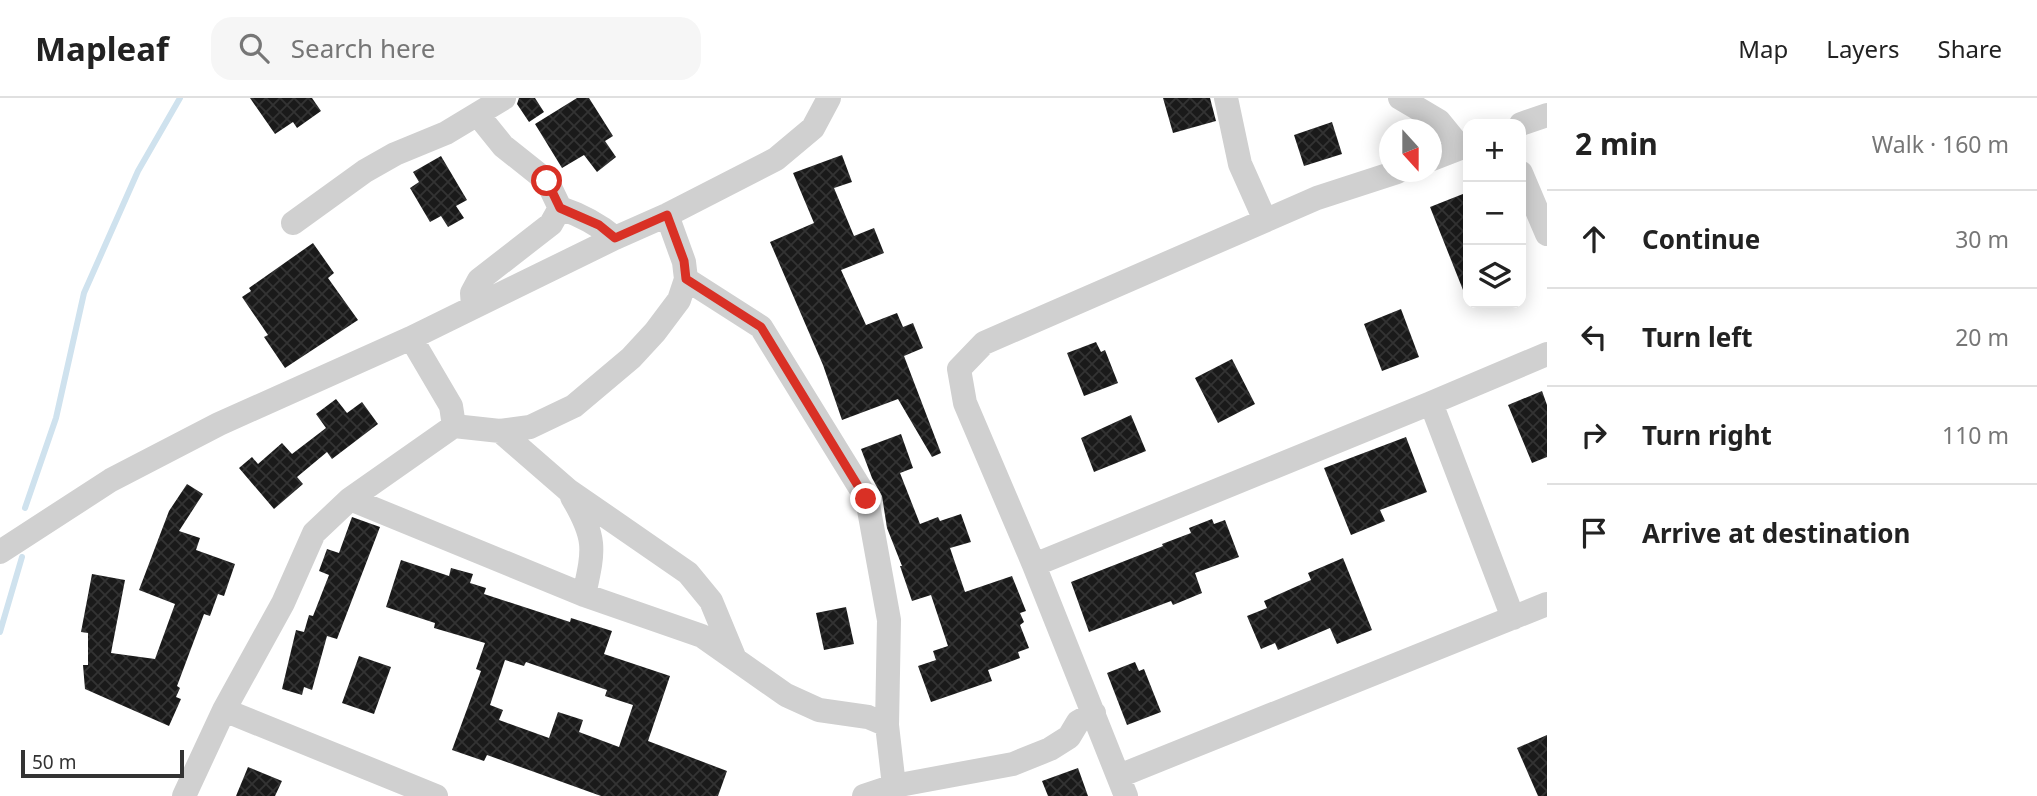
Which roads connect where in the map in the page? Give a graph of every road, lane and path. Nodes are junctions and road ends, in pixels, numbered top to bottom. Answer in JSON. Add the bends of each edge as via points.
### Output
{"nodes":[{"id":1,"x":504,"y":98,"type":"edge"},
{"id":2,"x":829,"y":98,"type":"edge"},
{"id":3,"x":1226,"y":98,"type":"edge"},
{"id":4,"x":1400,"y":98,"type":"edge"},
{"id":5,"x":1547,"y":114,"type":"edge"},
{"id":6,"x":478,"y":115,"type":"junction"},
{"id":7,"x":1526,"y":122,"type":"edge"},
{"id":8,"x":1463,"y":144,"type":"edge"},
{"id":9,"x":1463,"y":147,"type":"edge"},
{"id":10,"x":1442,"y":155,"type":"edge"},
{"id":11,"x":1379,"y":178,"type":"edge"},
{"id":12,"x":1525,"y":182,"type":"edge"},
{"id":13,"x":560,"y":208,"type":"junction"},
{"id":14,"x":667,"y":215,"type":"junction"},
{"id":15,"x":1265,"y":220,"type":"junction"},
{"id":16,"x":293,"y":223,"type":"dead end"},
{"id":17,"x":1547,"y":234,"type":"edge"},
{"id":18,"x":615,"y":238,"type":"junction"},
{"id":19,"x":686,"y":279,"type":"junction"},
{"id":20,"x":473,"y":307,"type":"junction"},
{"id":21,"x":411,"y":338,"type":"junction"},
{"id":22,"x":1547,"y":354,"type":"edge"},
{"id":23,"x":1431,"y":403,"type":"junction"},
{"id":24,"x":454,"y":426,"type":"junction"},
{"id":25,"x":500,"y":431,"type":"junction"},
{"id":26,"x":568,"y":490,"type":"junction"},
{"id":27,"x":350,"y":499,"type":"junction"},
{"id":28,"x":0,"y":552,"type":"edge"},
{"id":29,"x":1034,"y":565,"type":"junction"},
{"id":30,"x":584,"y":596,"type":"junction"},
{"id":31,"x":1547,"y":604,"type":"edge"},
{"id":32,"x":1513,"y":618,"type":"junction"},
{"id":33,"x":735,"y":661,"type":"junction"},
{"id":34,"x":224,"y":710,"type":"junction"},
{"id":35,"x":1094,"y":713,"type":"junction"},
{"id":36,"x":887,"y":725,"type":"junction"},
{"id":37,"x":894,"y":786,"type":"junction"},
{"id":38,"x":1123,"y":786,"type":"edge"},
{"id":39,"x":184,"y":796,"type":"edge"},
{"id":40,"x":436,"y":796,"type":"edge"},
{"id":41,"x":864,"y":796,"type":"edge"}],
"edges":[{"from":1,"to":6,"type":"street"},
{"from":2,"to":14,"type":"street","via":[[813,128],[776,159]]},
{"from":3,"to":15,"type":"street","via":[[1240,164]]},
{"from":4,"to":8,"type":"street","via":[[1439,121]]},
{"from":5,"to":7,"type":"street"},
{"from":6,"to":13,"type":"street","via":[[503,146],[547,181]]},
{"from":6,"to":16,"type":"street","via":[[365,171]]},
{"from":9,"to":10,"type":"street"},
{"from":11,"to":15,"type":"street"},
{"from":12,"to":17,"type":"street"},
{"from":13,"to":18,"type":"street","via":[[599,225]]},
{"from":13,"to":20,"type":"street","via":[[551,224],[479,281],[472,293]]},
{"from":14,"to":18,"type":"street"},
{"from":14,"to":19,"type":"street"},
{"from":15,"to":29,"type":"street","via":[[984,344],[959,369],[965,403]]},
{"from":18,"to":20,"type":"street"},
{"from":19,"to":25,"type":"street","via":[[679,300],[655,332],[603,384],[575,406],[530,427]]},
{"from":19,"to":36,"type":"street","via":[[761,327],[866,499],[889,620]]},
{"from":20,"to":21,"type":"street"},
{"from":21,"to":24,"type":"street","via":[[451,406]]},
{"from":21,"to":28,"type":"street","via":[[219,424],[111,480]]},
{"from":22,"to":23,"type":"street"},
{"from":23,"to":29,"type":"street"},
{"from":23,"to":32,"type":"street"},
{"from":24,"to":25,"type":"street"},
{"from":24,"to":27,"type":"street"},
{"from":25,"to":26,"type":"street"},
{"from":26,"to":30,"type":"street","via":[[589,525],[592,550]]},
{"from":26,"to":33,"type":"street","via":[[688,573],[710,601]]},
{"from":27,"to":30,"type":"street"},
{"from":27,"to":34,"type":"street","via":[[314,533],[283,603]]},
{"from":29,"to":35,"type":"street"},
{"from":30,"to":33,"type":"street","via":[[702,636]]},
{"from":31,"to":32,"type":"street"},
{"from":32,"to":38,"type":"street","via":[[1412,656]]},
{"from":33,"to":36,"type":"street","via":[[786,695],[819,710],[867,717]]},
{"from":34,"to":39,"type":"street"},
{"from":34,"to":40,"type":"street"},
{"from":35,"to":37,"type":"street","via":[[1078,722],[1069,737],[1013,764]]},
{"from":35,"to":38,"type":"street"},
{"from":36,"to":37,"type":"street"},
{"from":37,"to":41,"type":"street"}]}
